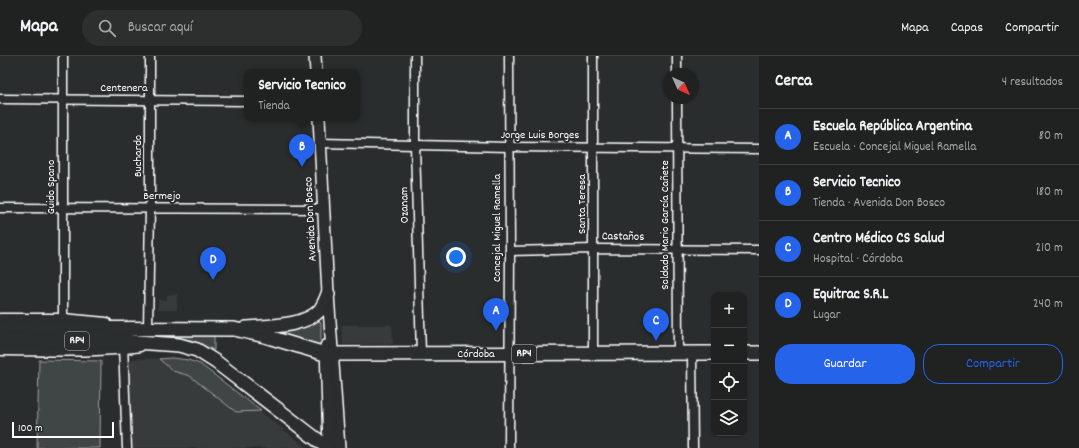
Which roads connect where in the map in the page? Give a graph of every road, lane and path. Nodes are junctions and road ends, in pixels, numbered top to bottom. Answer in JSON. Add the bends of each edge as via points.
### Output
{"nodes":[{"id":1,"x":63,"y":56,"type":"edge"},
{"id":2,"x":150,"y":56,"type":"edge"},
{"id":3,"x":315,"y":56,"type":"edge"},
{"id":4,"x":415,"y":56,"type":"edge"},
{"id":5,"x":509,"y":56,"type":"edge"},
{"id":6,"x":593,"y":56,"type":"edge"},
{"id":7,"x":678,"y":56,"type":"edge"},
{"id":8,"x":677,"y":68,"type":"edge"},
{"id":9,"x":316,"y":69,"type":"edge"},
{"id":10,"x":0,"y":99,"type":"edge"},
{"id":11,"x":64,"y":100,"type":"junction"},
{"id":12,"x":150,"y":100,"type":"junction"},
{"id":13,"x":244,"y":101,"type":"edge"},
{"id":14,"x":677,"y":104,"type":"edge"},
{"id":15,"x":319,"y":121,"type":"edge"},
{"id":16,"x":320,"y":143,"type":"junction"},
{"id":17,"x":415,"y":145,"type":"junction"},
{"id":18,"x":509,"y":147,"type":"junction"},
{"id":19,"x":594,"y":147,"type":"junction"},
{"id":20,"x":676,"y":149,"type":"junction"},
{"id":21,"x":759,"y":149,"type":"edge"},
{"id":22,"x":0,"y":208,"type":"edge"},
{"id":23,"x":63,"y":208,"type":"junction"},
{"id":24,"x":150,"y":208,"type":"junction"},
{"id":25,"x":324,"y":209,"type":"junction"},
{"id":26,"x":594,"y":249,"type":"junction"},
{"id":27,"x":677,"y":250,"type":"junction"},
{"id":28,"x":759,"y":250,"type":"edge"},
{"id":29,"x":510,"y":251,"type":"junction"},
{"id":30,"x":328,"y":294,"type":"junction"},
{"id":31,"x":0,"y":319,"type":"edge"},
{"id":32,"x":63,"y":319,"type":"junction"},
{"id":33,"x":0,"y":328,"type":"edge"},
{"id":34,"x":148,"y":328,"type":"junction"},
{"id":35,"x":234,"y":329,"type":"junction"},
{"id":36,"x":0,"y":340,"type":"edge"},
{"id":37,"x":123,"y":345,"type":"junction"},
{"id":38,"x":0,"y":350,"type":"edge"},
{"id":39,"x":747,"y":352,"type":"edge"},
{"id":40,"x":759,"y":352,"type":"edge"},
{"id":41,"x":593,"y":353,"type":"junction"},
{"id":42,"x":678,"y":353,"type":"junction"},
{"id":43,"x":692,"y":353,"type":"junction"},
{"id":44,"x":711,"y":353,"type":"edge"},
{"id":45,"x":329,"y":354,"type":"junction"},
{"id":46,"x":421,"y":354,"type":"junction"},
{"id":47,"x":509,"y":354,"type":"junction"},
{"id":48,"x":127,"y":448,"type":"edge"},
{"id":49,"x":329,"y":448,"type":"edge"},
{"id":50,"x":339,"y":448,"type":"edge"},
{"id":51,"x":508,"y":448,"type":"edge"},
{"id":52,"x":693,"y":448,"type":"edge"}],
"edges":[{"from":1,"to":11,"type":"street","name":"Guido Spano"},
{"from":2,"to":12,"type":"street","name":"Buchardo"},
{"from":3,"to":9,"type":"main road"},
{"from":4,"to":17,"type":"street","name":"Ozanam"},
{"from":5,"to":18,"type":"street","name":"Concejal Miguel Ramella"},
{"from":6,"to":19,"type":"street","name":"Santa Teresa"},
{"from":7,"to":8,"type":"street"},
{"from":10,"to":11,"type":"street","name":"Centenera"},
{"from":11,"to":12,"type":"street","name":"Centenera"},
{"from":11,"to":23,"type":"street","name":"Guido Spano"},
{"from":12,"to":13,"type":"street","name":"Centenera"},
{"from":12,"to":24,"type":"street","name":"Buchardo"},
{"from":14,"to":20,"type":"street","name":"Soldado Mario García Cañete"},
{"from":15,"to":16,"type":"main road","name":"Avenida Don Bosco"},
{"from":16,"to":17,"type":"street","name":"Jorge Luis Borges"},
{"from":16,"to":25,"type":"main road","name":"Avenida Don Bosco"},
{"from":17,"to":18,"type":"street","name":"Jorge Luis Borges"},
{"from":17,"to":46,"type":"street","name":"Ozanam"},
{"from":18,"to":19,"type":"street","name":"Jorge Luis Borges"},
{"from":18,"to":29,"type":"street","name":"Concejal Miguel Ramella"},
{"from":19,"to":20,"type":"street","name":"Jorge Luis Borges"},
{"from":19,"to":26,"type":"street","name":"Santa Teresa"},
{"from":20,"to":21,"type":"street","name":"Jorge Luis Borges"},
{"from":20,"to":27,"type":"street","name":"Soldado Mario García Cañete"},
{"from":22,"to":23,"type":"street","name":"Bermejo"},
{"from":23,"to":24,"type":"street","name":"Bermejo"},
{"from":23,"to":32,"type":"street","name":"Guido Spano"},
{"from":24,"to":25,"type":"street","name":"Bermejo"},
{"from":24,"to":34,"type":"street","name":"Buchardo"},
{"from":25,"to":30,"type":"main road","name":"Avenida Don Bosco"},
{"from":26,"to":27,"type":"street","name":"Castaños"},
{"from":26,"to":29,"type":"street","name":"Castaños"},
{"from":26,"to":41,"type":"street","name":"Santa Teresa"},
{"from":27,"to":28,"type":"street","name":"Castaños"},
{"from":27,"to":42,"type":"street","name":"Soldado Mario García Cañete"},
{"from":29,"to":47,"type":"street","name":"Concejal Miguel Ramella"},
{"from":30,"to":35,"type":"main road","via":[[319,311],[305,320],[282,325]]},
{"from":30,"to":45,"type":"main road","name":"Avenida Don Bosco"},
{"from":31,"to":32,"type":"street"},
{"from":32,"to":34,"type":"street"},
{"from":33,"to":34,"type":"main road","number":"RP4"},
{"from":34,"to":35,"type":"main road","number":"RP4"},
{"from":35,"to":45,"type":"main road","number":"RP4"},
{"from":36,"to":37,"type":"main road","number":"RP4"},
{"from":37,"to":38,"type":"street","via":[[89,350]]},
{"from":37,"to":48,"type":"street"},
{"from":37,"to":49,"type":"main road","number":"RP4","via":[[179,345],[207,355]]},
{"from":39,"to":40,"type":"main road"},
{"from":41,"to":42,"type":"main road","name":"Córdoba","number":"RP4"},
{"from":41,"to":47,"type":"main road","name":"Córdoba","number":"RP4"},
{"from":42,"to":43,"type":"main road","name":"Córdoba","number":"RP4"},
{"from":43,"to":44,"type":"main road","name":"Córdoba","number":"RP4"},
{"from":43,"to":52,"type":"street"},
{"from":45,"to":46,"type":"main road","name":"Córdoba","number":"RP4"},
{"from":45,"to":49,"type":"main road","name":"Avenida Don Bosco"},
{"from":45,"to":50,"type":"main road","name":"Avenida Don Bosco"},
{"from":46,"to":47,"type":"main road","name":"Córdoba","number":"RP4"},
{"from":47,"to":51,"type":"street","name":"Concejal Miguel Ramella"}]}
